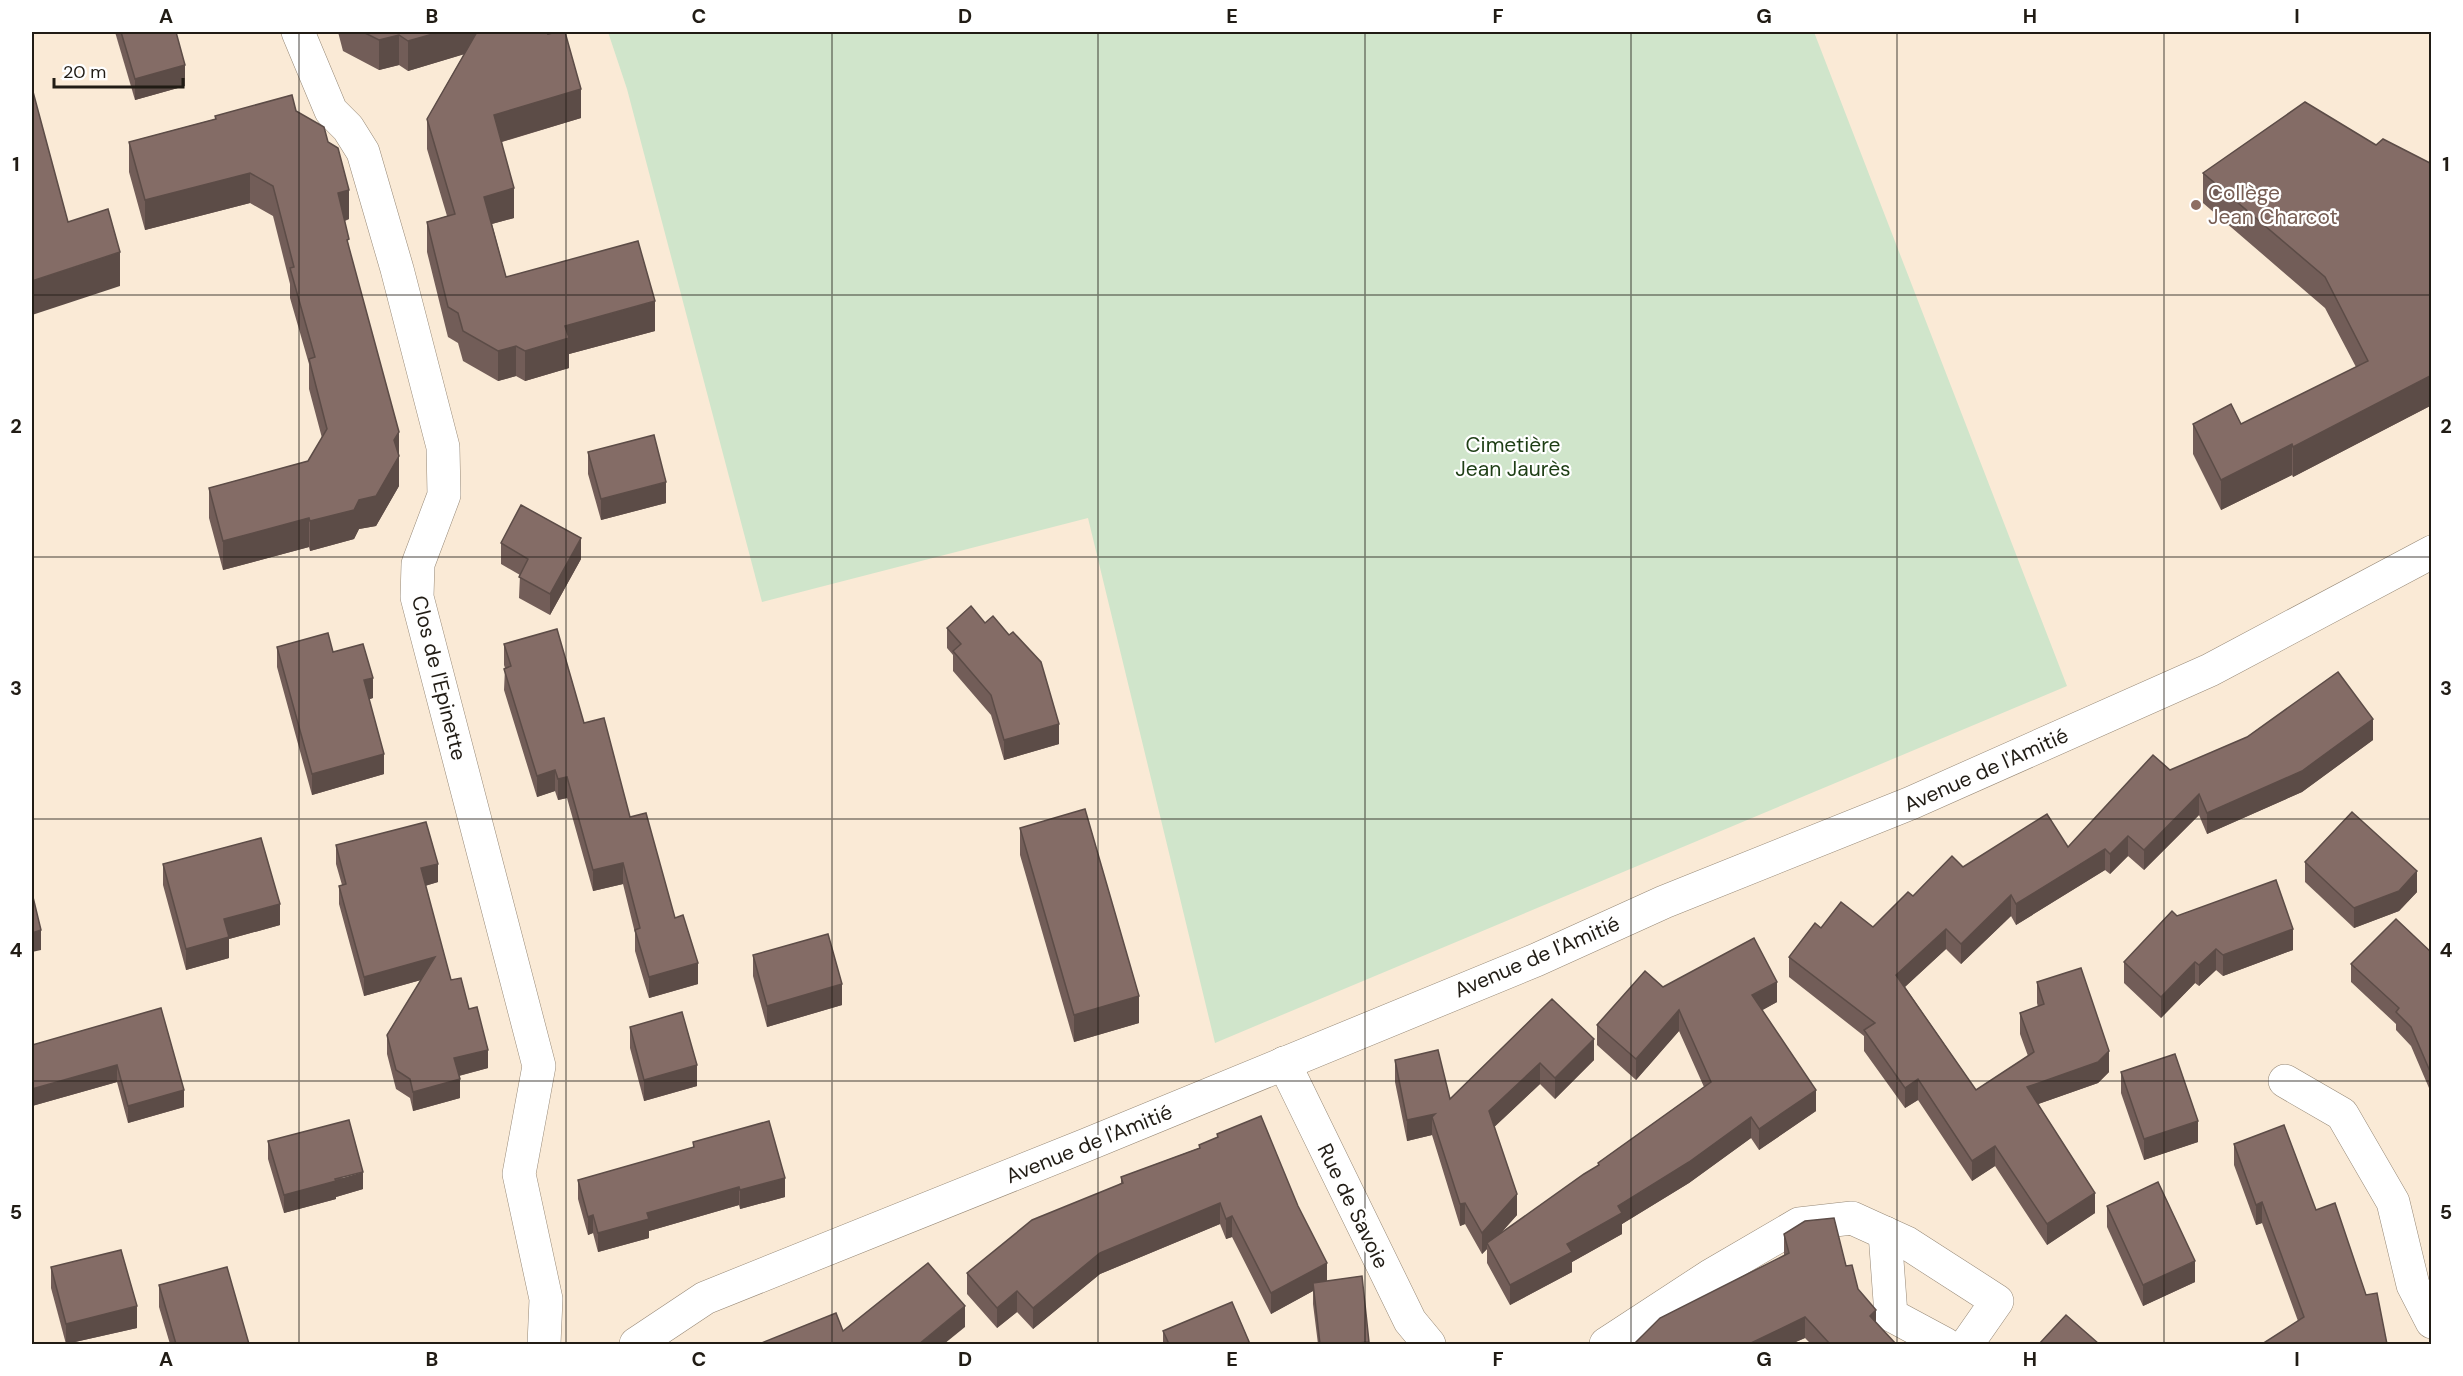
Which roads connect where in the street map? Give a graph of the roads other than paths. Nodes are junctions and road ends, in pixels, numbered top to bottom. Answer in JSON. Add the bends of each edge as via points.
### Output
{"nodes":[{"id":1,"x":298,"y":32,"type":"edge"},
{"id":2,"x":2432,"y":552,"type":"edge"},
{"id":3,"x":1284,"y":1063,"type":"junction"},
{"id":4,"x":2285,"y":1081,"type":"dead end"},
{"id":5,"x":1885,"y":1233,"type":"junction"},
{"id":6,"x":2432,"y":1322,"type":"edge"},
{"id":7,"x":544,"y":1344,"type":"edge"},
{"id":8,"x":636,"y":1344,"type":"edge"},
{"id":9,"x":1429,"y":1344,"type":"edge"},
{"id":10,"x":1606,"y":1344,"type":"edge"},
{"id":11,"x":1945,"y":1344,"type":"edge"},
{"id":12,"x":1967,"y":1344,"type":"edge"}],
"edges":[{"from":1,"to":7,"type":"street","name":"Clos de l'Epinette","via":[[331,111],[363,152],[443,447],[444,495],[418,564],[417,597],[539,1066],[519,1174],[546,1299]]},
{"from":2,"to":3,"type":"street","name":"Avenue de l'Amitié","via":[[2210,670],[1922,798]]},
{"from":3,"to":8,"type":"street","name":"Avenue de l'Amitié","via":[[705,1298]]},
{"from":3,"to":9,"type":"street","name":"Rue de Savoie","via":[[1410,1321]]},
{"from":4,"to":6,"type":"street","via":[[2342,1114],[2393,1202],[2413,1286]]},
{"from":5,"to":10,"type":"street","via":[[1852,1218],[1800,1224],[1710,1276]]},
{"from":5,"to":11,"type":"street","via":[[1891,1315]]},
{"from":5,"to":12,"type":"street","via":[[1996,1301]]}]}
